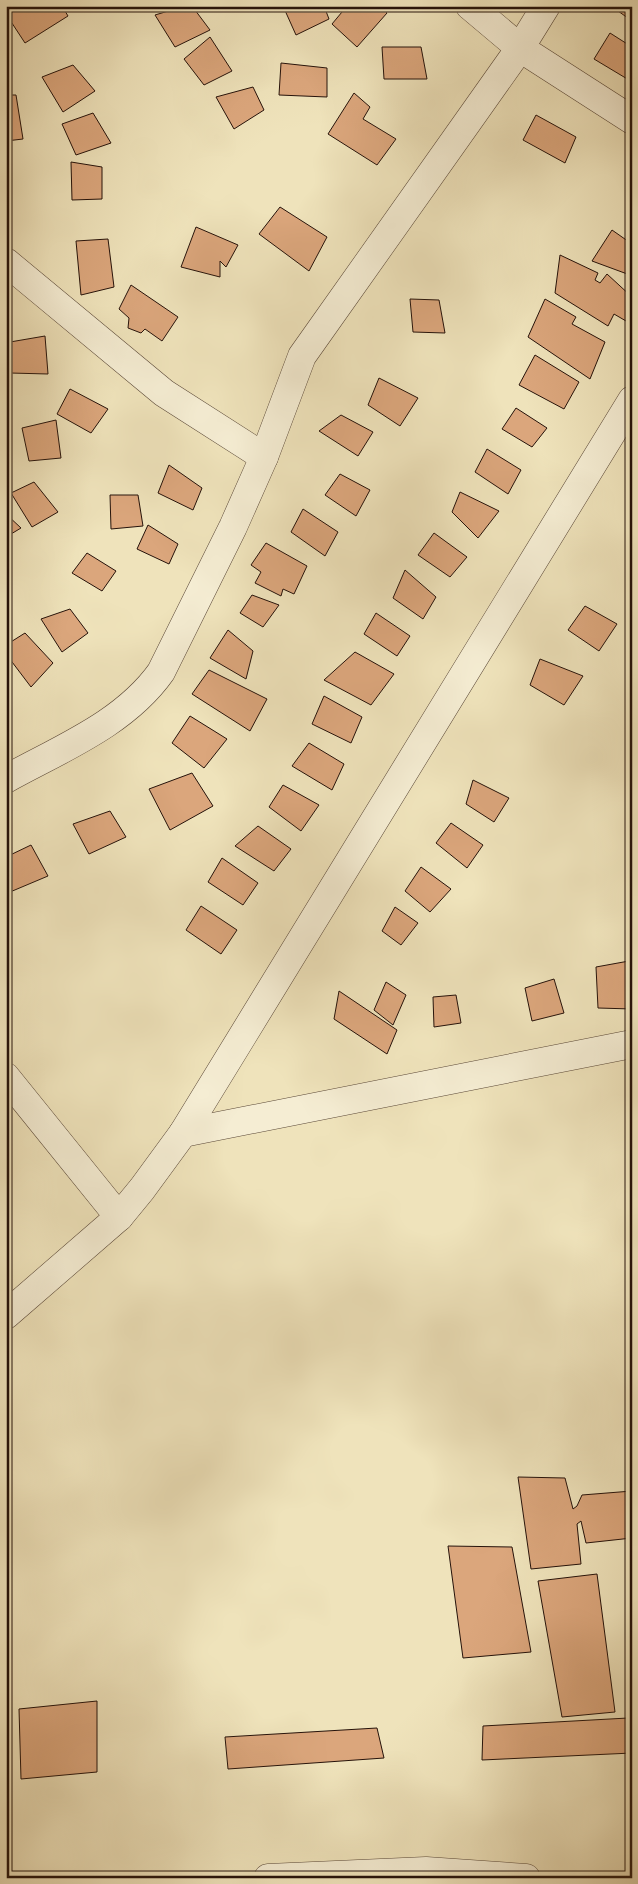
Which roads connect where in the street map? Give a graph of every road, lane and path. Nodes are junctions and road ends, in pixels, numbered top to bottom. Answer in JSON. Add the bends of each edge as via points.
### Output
{"nodes":[{"id":1,"x":470,"y":6,"type":"edge"},
{"id":2,"x":546,"y":6,"type":"edge"},
{"id":3,"x":520,"y":48,"type":"junction"},
{"id":4,"x":632,"y":120,"type":"edge"},
{"id":5,"x":6,"y":262,"type":"edge"},
{"id":6,"x":631,"y":403,"type":"edge"},
{"id":7,"x":264,"y":457,"type":"junction"},
{"id":8,"x":6,"y":779,"type":"edge"},
{"id":9,"x":632,"y":1044,"type":"edge"},
{"id":10,"x":6,"y":1078,"type":"edge"},
{"id":11,"x":183,"y":1133,"type":"junction"},
{"id":12,"x":119,"y":1217,"type":"junction"},
{"id":13,"x":6,"y":1315,"type":"edge"},
{"id":14,"x":268,"y":1878,"type":"edge"},
{"id":15,"x":526,"y":1878,"type":"edge"}],
"edges":[{"from":1,"to":3,"type":"street"},
{"from":2,"to":3,"type":"street"},
{"from":3,"to":4,"type":"street"},
{"from":3,"to":7,"type":"street","via":[[302,356]]},
{"from":5,"to":7,"type":"street","via":[[164,393]]},
{"from":6,"to":11,"type":"street"},
{"from":7,"to":8,"type":"street","via":[[161,672],[150,687],[103,726]]},
{"from":9,"to":11,"type":"street"},
{"from":10,"to":12,"type":"street"},
{"from":11,"to":12,"type":"street"},
{"from":12,"to":13,"type":"street"},
{"from":14,"to":15,"type":"street","via":[[426,1871]]}]}
